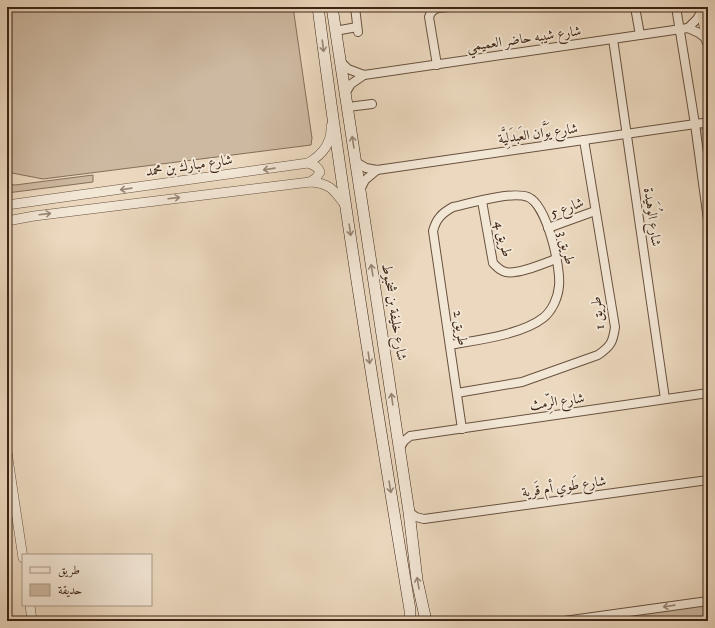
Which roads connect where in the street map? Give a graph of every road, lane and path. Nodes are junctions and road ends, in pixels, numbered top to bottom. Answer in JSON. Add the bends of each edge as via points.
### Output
{"nodes":[{"id":1,"x":318,"y":7,"type":"edge"},
{"id":2,"x":332,"y":7,"type":"edge"},
{"id":3,"x":355,"y":7,"type":"edge"},
{"id":4,"x":449,"y":7,"type":"edge"},
{"id":5,"x":635,"y":7,"type":"edge"},
{"id":6,"x":676,"y":7,"type":"edge"},
{"id":7,"x":703,"y":8,"type":"edge"},
{"id":8,"x":688,"y":28,"type":"junction"},
{"id":9,"x":679,"y":29,"type":"junction"},
{"id":10,"x":336,"y":31,"type":"junction"},
{"id":11,"x":640,"y":35,"type":"junction"},
{"id":12,"x":613,"y":39,"type":"junction"},
{"id":13,"x":708,"y":40,"type":"edge"},
{"id":14,"x":340,"y":61,"type":"junction"},
{"id":15,"x":437,"y":64,"type":"junction"},
{"id":16,"x":364,"y":75,"type":"junction"},
{"id":17,"x":346,"y":92,"type":"junction"},
{"id":18,"x":372,"y":104,"type":"dead end"},
{"id":19,"x":330,"y":105,"type":"junction"},
{"id":20,"x":348,"y":107,"type":"junction"},
{"id":21,"x":704,"y":123,"type":"edge"},
{"id":22,"x":627,"y":134,"type":"junction"},
{"id":23,"x":584,"y":140,"type":"junction"},
{"id":24,"x":356,"y":162,"type":"junction"},
{"id":25,"x":308,"y":163,"type":"junction"},
{"id":26,"x":377,"y":170,"type":"junction"},
{"id":27,"x":310,"y":182,"type":"junction"},
{"id":28,"x":360,"y":190,"type":"junction"},
{"id":29,"x":482,"y":201,"type":"junction"},
{"id":30,"x":7,"y":205,"type":"edge"},
{"id":31,"x":346,"y":207,"type":"junction"},
{"id":32,"x":595,"y":211,"type":"junction"},
{"id":33,"x":708,"y":220,"type":"edge"},
{"id":34,"x":7,"y":221,"type":"edge"},
{"id":35,"x":548,"y":228,"type":"junction"},
{"id":36,"x":433,"y":231,"type":"joint"},
{"id":37,"x":556,"y":259,"type":"junction"},
{"id":38,"x":450,"y":345,"type":"junction"},
{"id":39,"x":457,"y":393,"type":"junction"},
{"id":40,"x":708,"y":393,"type":"edge"},
{"id":41,"x":664,"y":399,"type":"junction"},
{"id":42,"x":396,"y":428,"type":"junction"},
{"id":43,"x":462,"y":429,"type":"junction"},
{"id":44,"x":410,"y":436,"type":"junction"},
{"id":45,"x":399,"y":449,"type":"junction"},
{"id":46,"x":7,"y":452,"type":"edge"},
{"id":47,"x":708,"y":480,"type":"edge"},
{"id":48,"x":409,"y":512,"type":"junction"},
{"id":49,"x":424,"y":519,"type":"junction"},
{"id":50,"x":412,"y":534,"type":"junction"},
{"id":51,"x":22,"y":554,"type":"edge"},
{"id":52,"x":708,"y":601,"type":"edge"},
{"id":53,"x":30,"y":606,"type":"edge"},
{"id":54,"x":32,"y":621,"type":"edge"},
{"id":55,"x":410,"y":621,"type":"edge"},
{"id":56,"x":426,"y":621,"type":"edge"},
{"id":57,"x":564,"y":621,"type":"edge"}],
"edges":[{"from":1,"to":19,"type":"main road","one_way":true},
{"from":2,"to":10,"type":"main road","name":"شارع خليفة بن شخبوط"},
{"from":3,"to":10,"type":"street","via":[[358,30]]},
{"from":4,"to":15,"type":"street","via":[[434,9],[430,17]]},
{"from":5,"to":11,"type":"street"},
{"from":6,"to":9,"type":"street"},
{"from":7,"to":8,"type":"street"},
{"from":7,"to":13,"type":"highway"},
{"from":8,"to":9,"type":"street","name":"شارع شيبه حاضر العميمي"},
{"from":8,"to":13,"type":"street"},
{"from":9,"to":11,"type":"street","name":"شارع شيبه حاضر العميمي"},
{"from":9,"to":21,"type":"street"},
{"from":10,"to":14,"type":"main road","name":"شارع خليفة بن شخبوط"},
{"from":11,"to":12,"type":"street","name":"شارع شيبه حاضر العميمي"},
{"from":12,"to":15,"type":"street","name":"شارع شيبه حاضر العميمي"},
{"from":12,"to":22,"type":"street","name":"شارع الوُهَيدة"},
{"from":14,"to":16,"type":"street","via":[[348,69]]},
{"from":14,"to":17,"type":"main road","name":"شارع خليفة بن شخبوط"},
{"from":15,"to":16,"type":"street","name":"شارع شيبه حاضر العميمي"},
{"from":16,"to":17,"type":"street","via":[[351,84]]},
{"from":17,"to":20,"type":"main road","name":"شارع خليفة بن شخبوط"},
{"from":18,"to":20,"type":"street"},
{"from":19,"to":25,"type":"street","name":"شارع مبارك بن محمد","via":[[329,141],[322,154]]},
{"from":19,"to":31,"type":"main road"},
{"from":24,"to":20,"type":"main road","name":"شارع خليفة بن شخبوط","one_way":true},
{"from":21,"to":22,"type":"street","name":"شارع يَوَّان العَبدَلِيَّة"},
{"from":21,"to":33,"type":"street"},
{"from":22,"to":23,"type":"street","name":"شارع يَوَّان العَبدَلِيَّة"},
{"from":22,"to":41,"type":"street","name":"شارع الوُهَيدة"},
{"from":23,"to":26,"type":"street","name":"شارع يَوَّان العَبدَلِيَّة"},
{"from":23,"to":32,"type":"street","name":"طريق 1"},
{"from":24,"to":26,"type":"street","name":"شارع يَوَّان العَبدَلِيَّة","via":[[366,168]]},
{"from":24,"to":28,"type":"main road","name":"شارع خليفة بن شخبوط"},
{"from":25,"to":27,"type":"street","via":[[316,166],[320,172]]},
{"from":25,"to":30,"type":"street","name":"شارع مبارك بن محمد","one_way":true},
{"from":26,"to":28,"type":"street","via":[[365,180]]},
{"from":27,"to":31,"type":"street","via":[[330,187]]},
{"from":34,"to":27,"type":"street","one_way":true},
{"from":42,"to":28,"type":"main road","name":"شارع خليفة بن شخبوط","one_way":true},
{"from":29,"to":35,"type":"street","name":"طريق 3","via":[[511,195],[529,198],[542,213]]},
{"from":29,"to":36,"type":"street","name":"طريق 3","via":[[445,211],[435,223]]},
{"from":29,"to":37,"type":"street","name":"طريق 4","via":[[493,263],[499,269],[507,272],[523,270]]},
{"from":31,"to":55,"type":"main road","one_way":true},
{"from":32,"to":35,"type":"street","name":"شارع 5"},
{"from":32,"to":39,"type":"street","name":"طريق 1","via":[[615,327],[613,342],[598,355],[522,382]]},
{"from":35,"to":37,"type":"street","name":"طريق 3"},
{"from":36,"to":38,"type":"street","name":"طريق 2"},
{"from":37,"to":38,"type":"street","name":"طريق 3","via":[[559,288],[551,309],[543,318],[511,332]]},
{"from":38,"to":39,"type":"street","name":"طريق 2"},
{"from":39,"to":43,"type":"street","name":"طريق 2"},
{"from":40,"to":41,"type":"street","name":"شارع الرِّمث"},
{"from":41,"to":43,"type":"street","name":"شارع الرِّمث"},
{"from":42,"to":44,"type":"street"},
{"from":42,"to":45,"type":"main road","name":"شارع خليفة بن شخبوط"},
{"from":43,"to":44,"type":"street","name":"شارع الرِّمث"},
{"from":44,"to":45,"type":"street"},
{"from":45,"to":48,"type":"main road","name":"شارع خليفة بن شخبوط"},
{"from":46,"to":51,"type":"street"},
{"from":47,"to":49,"type":"street","name":"شارع طَوي أم قَرية"},
{"from":48,"to":49,"type":"street"},
{"from":48,"to":50,"type":"main road","name":"شارع خليفة بن شخبوط"},
{"from":49,"to":50,"type":"street","via":[[417,524]]},
{"from":56,"to":50,"type":"main road","name":"شارع خليفة بن شخبوط","one_way":true,"via":[[417,580]]},
{"from":52,"to":57,"type":"street","one_way":true},
{"from":53,"to":54,"type":"street"}]}
